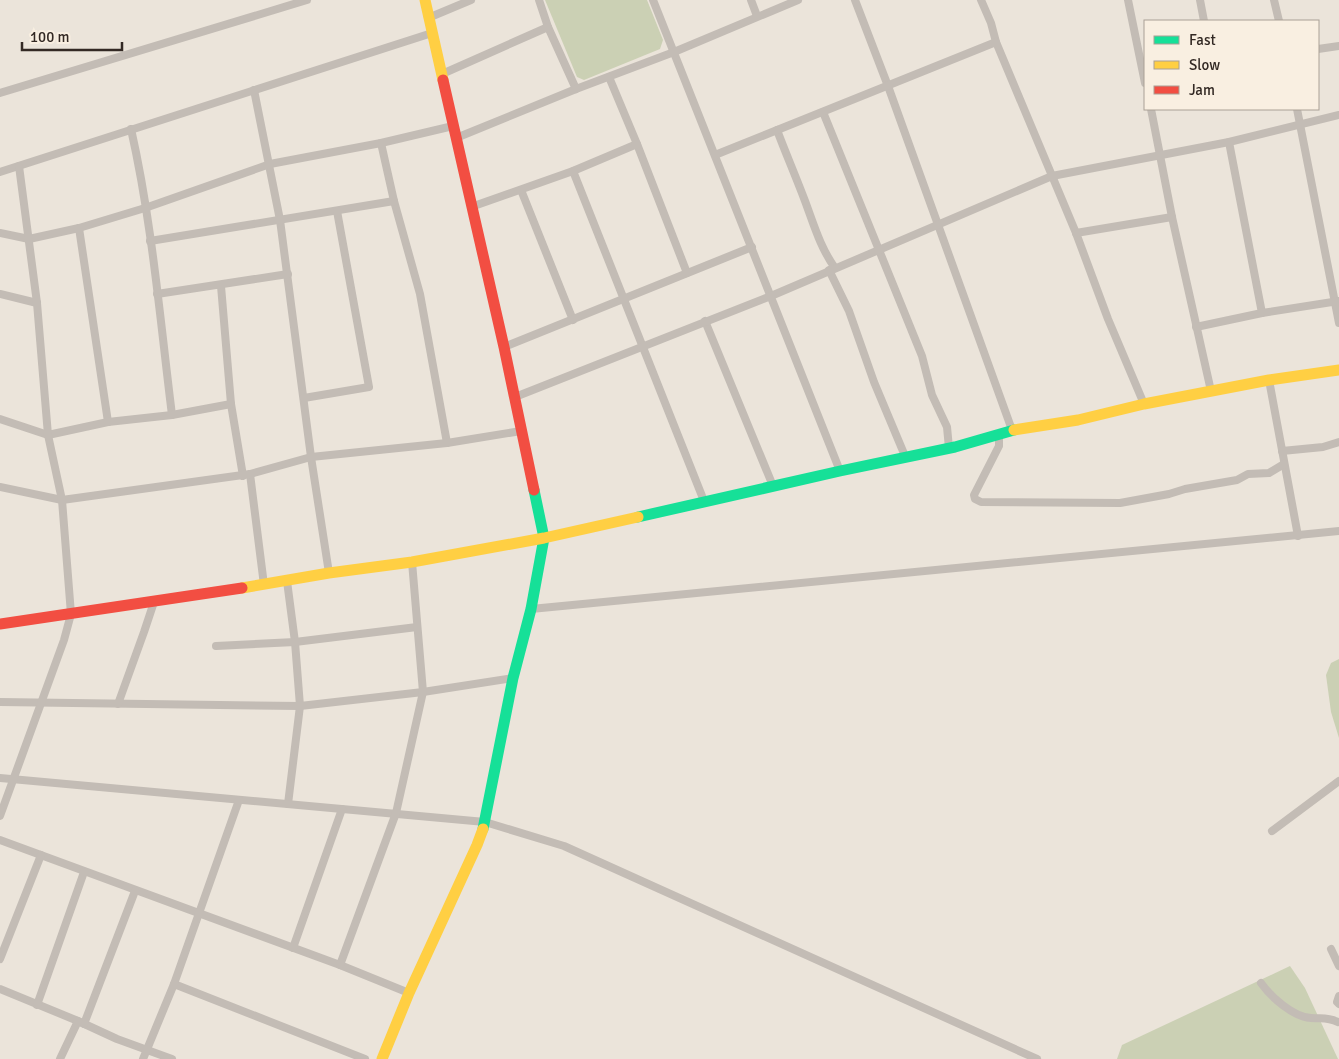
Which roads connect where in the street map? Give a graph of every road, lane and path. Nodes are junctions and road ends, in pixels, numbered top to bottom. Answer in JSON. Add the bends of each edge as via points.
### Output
{"nodes":[{"id":1,"x":307,"y":0,"type":"edge"},
{"id":2,"x":425,"y":0,"type":"edge"},
{"id":3,"x":471,"y":0,"type":"edge"},
{"id":4,"x":538,"y":0,"type":"edge"},
{"id":5,"x":654,"y":0,"type":"edge"},
{"id":6,"x":750,"y":0,"type":"edge"},
{"id":7,"x":798,"y":0,"type":"edge"},
{"id":8,"x":855,"y":0,"type":"edge"},
{"id":9,"x":980,"y":0,"type":"edge"},
{"id":10,"x":1128,"y":0,"type":"edge"},
{"id":11,"x":1200,"y":0,"type":"edge"},
{"id":12,"x":1274,"y":0,"type":"edge"},
{"id":13,"x":785,"y":2,"type":"edge"},
{"id":14,"x":757,"y":16,"type":"junction"},
{"id":15,"x":428,"y":18,"type":"junction"},
{"id":16,"x":1204,"y":20,"type":"edge"},
{"id":17,"x":1279,"y":20,"type":"edge"},
{"id":18,"x":548,"y":27,"type":"junction"},
{"id":19,"x":432,"y":33,"type":"junction"},
{"id":20,"x":996,"y":42,"type":"junction"},
{"id":21,"x":1339,"y":46,"type":"edge"},
{"id":22,"x":1319,"y":49,"type":"edge"},
{"id":23,"x":674,"y":52,"type":"junction"},
{"id":24,"x":442,"y":74,"type":"junction"},
{"id":25,"x":609,"y":77,"type":"junction"},
{"id":26,"x":1144,"y":78,"type":"edge"},
{"id":27,"x":888,"y":86,"type":"junction"},
{"id":28,"x":576,"y":89,"type":"junction"},
{"id":29,"x":254,"y":90,"type":"junction"},
{"id":30,"x":0,"y":93,"type":"edge"},
{"id":31,"x":1151,"y":110,"type":"edge"},
{"id":32,"x":1297,"y":110,"type":"edge"},
{"id":33,"x":823,"y":112,"type":"junction"},
{"id":34,"x":1339,"y":115,"type":"edge"},
{"id":35,"x":1300,"y":125,"type":"junction"},
{"id":36,"x":453,"y":126,"type":"junction"},
{"id":37,"x":131,"y":128,"type":"junction"},
{"id":38,"x":776,"y":130,"type":"junction"},
{"id":39,"x":456,"y":138,"type":"junction"},
{"id":40,"x":1229,"y":142,"type":"junction"},
{"id":41,"x":381,"y":143,"type":"junction"},
{"id":42,"x":637,"y":144,"type":"junction"},
{"id":43,"x":715,"y":155,"type":"junction"},
{"id":44,"x":1161,"y":156,"type":"junction"},
{"id":45,"x":270,"y":164,"type":"junction"},
{"id":46,"x":19,"y":166,"type":"junction"},
{"id":47,"x":573,"y":171,"type":"junction"},
{"id":48,"x":0,"y":172,"type":"edge"},
{"id":49,"x":1052,"y":176,"type":"junction"},
{"id":50,"x":521,"y":190,"type":"junction"},
{"id":51,"x":394,"y":201,"type":"junction"},
{"id":52,"x":471,"y":207,"type":"junction"},
{"id":53,"x":145,"y":208,"type":"junction"},
{"id":54,"x":337,"y":211,"type":"junction"},
{"id":55,"x":1172,"y":217,"type":"junction"},
{"id":56,"x":280,"y":220,"type":"junction"},
{"id":57,"x":938,"y":224,"type":"junction"},
{"id":58,"x":78,"y":228,"type":"junction"},
{"id":59,"x":0,"y":233,"type":"edge"},
{"id":60,"x":1076,"y":233,"type":"junction"},
{"id":61,"x":29,"y":239,"type":"junction"},
{"id":62,"x":150,"y":241,"type":"junction"},
{"id":63,"x":752,"y":247,"type":"junction"},
{"id":64,"x":879,"y":249,"type":"junction"},
{"id":65,"x":832,"y":269,"type":"junction"},
{"id":66,"x":687,"y":273,"type":"junction"},
{"id":67,"x":288,"y":274,"type":"junction"},
{"id":68,"x":221,"y":286,"type":"junction"},
{"id":69,"x":0,"y":294,"type":"edge"},
{"id":70,"x":158,"y":294,"type":"junction"},
{"id":71,"x":771,"y":296,"type":"junction"},
{"id":72,"x":623,"y":300,"type":"junction"},
{"id":73,"x":1337,"y":302,"type":"edge"},
{"id":74,"x":36,"y":303,"type":"junction"},
{"id":75,"x":1262,"y":313,"type":"junction"},
{"id":76,"x":573,"y":320,"type":"junction"},
{"id":77,"x":705,"y":321,"type":"junction"},
{"id":78,"x":1339,"y":323,"type":"edge"},
{"id":79,"x":1196,"y":327,"type":"junction"},
{"id":80,"x":642,"y":346,"type":"junction"},
{"id":81,"x":504,"y":347,"type":"junction"},
{"id":82,"x":1339,"y":370,"type":"edge"},
{"id":83,"x":1269,"y":380,"type":"junction"},
{"id":84,"x":1211,"y":391,"type":"junction"},
{"id":85,"x":304,"y":398,"type":"junction"},
{"id":86,"x":515,"y":398,"type":"junction"},
{"id":87,"x":231,"y":404,"type":"junction"},
{"id":88,"x":1144,"y":404,"type":"junction"},
{"id":89,"x":172,"y":415,"type":"junction"},
{"id":90,"x":0,"y":419,"type":"edge"},
{"id":91,"x":108,"y":422,"type":"junction"},
{"id":92,"x":1012,"y":430,"type":"junction"},
{"id":93,"x":521,"y":431,"type":"junction"},
{"id":94,"x":48,"y":435,"type":"junction"},
{"id":95,"x":999,"y":435,"type":"junction"},
{"id":96,"x":1339,"y":442,"type":"edge"},
{"id":97,"x":447,"y":443,"type":"junction"},
{"id":98,"x":949,"y":448,"type":"junction"},
{"id":99,"x":1282,"y":451,"type":"junction"},
{"id":100,"x":905,"y":456,"type":"junction"},
{"id":101,"x":311,"y":457,"type":"junction"},
{"id":102,"x":1284,"y":464,"type":"junction"},
{"id":103,"x":840,"y":471,"type":"junction"},
{"id":104,"x":246,"y":475,"type":"junction"},
{"id":105,"x":772,"y":486,"type":"junction"},
{"id":106,"x":1,"y":490,"type":"edge"},
{"id":107,"x":62,"y":500,"type":"junction"},
{"id":108,"x":704,"y":501,"type":"junction"},
{"id":109,"x":1339,"y":531,"type":"edge"},
{"id":110,"x":1298,"y":536,"type":"junction"},
{"id":111,"x":544,"y":538,"type":"junction"},
{"id":112,"x":412,"y":562,"type":"junction"},
{"id":113,"x":329,"y":573,"type":"junction"},
{"id":114,"x":287,"y":581,"type":"junction"},
{"id":115,"x":264,"y":584,"type":"junction"},
{"id":116,"x":154,"y":602,"type":"junction"},
{"id":117,"x":531,"y":609,"type":"junction"},
{"id":118,"x":71,"y":614,"type":"junction"},
{"id":119,"x":0,"y":624,"type":"edge"},
{"id":120,"x":417,"y":627,"type":"junction"},
{"id":121,"x":295,"y":642,"type":"junction"},
{"id":122,"x":216,"y":646,"type":"dead end"},
{"id":123,"x":513,"y":678,"type":"junction"},
{"id":124,"x":423,"y":692,"type":"junction"},
{"id":125,"x":0,"y":702,"type":"edge"},
{"id":126,"x":42,"y":702,"type":"junction"},
{"id":127,"x":118,"y":704,"type":"junction"},
{"id":128,"x":300,"y":706,"type":"junction"},
{"id":129,"x":0,"y":778,"type":"edge"},
{"id":130,"x":13,"y":779,"type":"junction"},
{"id":131,"x":1339,"y":782,"type":"edge"},
{"id":132,"x":239,"y":800,"type":"junction"},
{"id":133,"x":288,"y":804,"type":"junction"},
{"id":134,"x":342,"y":809,"type":"junction"},
{"id":135,"x":396,"y":813,"type":"junction"},
{"id":136,"x":0,"y":816,"type":"edge"},
{"id":137,"x":485,"y":822,"type":"junction"},
{"id":138,"x":1272,"y":831,"type":"dead end"},
{"id":139,"x":0,"y":840,"type":"edge"},
{"id":140,"x":41,"y":855,"type":"junction"},
{"id":141,"x":84,"y":872,"type":"junction"},
{"id":142,"x":135,"y":891,"type":"junction"},
{"id":143,"x":199,"y":914,"type":"junction"},
{"id":144,"x":293,"y":948,"type":"junction"},
{"id":145,"x":1331,"y":949,"type":"dead end"},
{"id":146,"x":0,"y":959,"type":"edge"},
{"id":147,"x":340,"y":965,"type":"junction"},
{"id":148,"x":1339,"y":966,"type":"edge"},
{"id":149,"x":1261,"y":983,"type":"dead end"},
{"id":150,"x":174,"y":984,"type":"junction"},
{"id":151,"x":0,"y":989,"type":"edge"},
{"id":152,"x":409,"y":993,"type":"junction"},
{"id":153,"x":1339,"y":996,"type":"edge"},
{"id":154,"x":1339,"y":1004,"type":"edge"},
{"id":155,"x":37,"y":1005,"type":"junction"},
{"id":156,"x":1338,"y":1021,"type":"edge"},
{"id":157,"x":81,"y":1022,"type":"junction"},
{"id":158,"x":1339,"y":1031,"type":"edge"},
{"id":159,"x":146,"y":1050,"type":"junction"},
{"id":160,"x":60,"y":1059,"type":"edge"},
{"id":161,"x":143,"y":1059,"type":"edge"},
{"id":162,"x":172,"y":1059,"type":"edge"},
{"id":163,"x":365,"y":1059,"type":"edge"},
{"id":164,"x":382,"y":1059,"type":"edge"},
{"id":165,"x":1037,"y":1059,"type":"edge"}],
"edges":[{"from":1,"to":30,"type":"street"},
{"from":2,"to":15,"type":"street"},
{"from":3,"to":15,"type":"street"},
{"from":4,"to":18,"type":"street"},
{"from":5,"to":23,"type":"street"},
{"from":6,"to":14,"type":"street"},
{"from":7,"to":13,"type":"street"},
{"from":8,"to":27,"type":"street"},
{"from":9,"to":20,"type":"street"},
{"from":10,"to":26,"type":"street"},
{"from":11,"to":16,"type":"street"},
{"from":12,"to":17,"type":"street"},
{"from":13,"to":14,"type":"street"},
{"from":14,"to":23,"type":"street"},
{"from":15,"to":19,"type":"street"},
{"from":18,"to":24,"type":"street"},
{"from":18,"to":28,"type":"street"},
{"from":19,"to":24,"type":"street"},
{"from":19,"to":29,"type":"street"},
{"from":20,"to":27,"type":"street"},
{"from":20,"to":49,"type":"street"},
{"from":21,"to":22,"type":"street"},
{"from":23,"to":25,"type":"street"},
{"from":23,"to":43,"type":"street"},
{"from":24,"to":36,"type":"street"},
{"from":25,"to":28,"type":"street"},
{"from":25,"to":42,"type":"street"},
{"from":27,"to":33,"type":"street"},
{"from":27,"to":57,"type":"street"},
{"from":28,"to":39,"type":"street"},
{"from":29,"to":37,"type":"street"},
{"from":29,"to":45,"type":"street"},
{"from":31,"to":44,"type":"street"},
{"from":32,"to":35,"type":"street"},
{"from":33,"to":38,"type":"street"},
{"from":33,"to":64,"type":"street"},
{"from":34,"to":35,"type":"street"},
{"from":35,"to":40,"type":"street"},
{"from":35,"to":73,"type":"street"},
{"from":36,"to":39,"type":"street"},
{"from":36,"to":41,"type":"street"},
{"from":37,"to":46,"type":"street"},
{"from":37,"to":53,"type":"street"},
{"from":38,"to":43,"type":"street"},
{"from":38,"to":65,"type":"street"},
{"from":39,"to":52,"type":"street"},
{"from":40,"to":44,"type":"street"},
{"from":40,"to":75,"type":"street"},
{"from":41,"to":45,"type":"street"},
{"from":41,"to":51,"type":"street"},
{"from":42,"to":47,"type":"street"},
{"from":42,"to":66,"type":"street"},
{"from":43,"to":63,"type":"street"},
{"from":44,"to":49,"type":"street"},
{"from":44,"to":55,"type":"street"},
{"from":45,"to":53,"type":"street"},
{"from":45,"to":56,"type":"street"},
{"from":46,"to":48,"type":"street"},
{"from":46,"to":61,"type":"street"},
{"from":47,"to":50,"type":"street"},
{"from":47,"to":72,"type":"street"},
{"from":49,"to":57,"type":"street"},
{"from":49,"to":60,"type":"street"},
{"from":50,"to":52,"type":"street"},
{"from":50,"to":76,"type":"street"},
{"from":51,"to":54,"type":"street"},
{"from":51,"to":97,"type":"street","via":[[420,294]]},
{"from":52,"to":81,"type":"street"},
{"from":53,"to":58,"type":"street"},
{"from":53,"to":62,"type":"street"},
{"from":54,"to":56,"type":"street"},
{"from":54,"to":85,"type":"street","via":[[369,387]]},
{"from":55,"to":60,"type":"street"},
{"from":55,"to":79,"type":"street"},
{"from":56,"to":62,"type":"street"},
{"from":56,"to":67,"type":"street"},
{"from":57,"to":64,"type":"street"},
{"from":57,"to":92,"type":"street"},
{"from":58,"to":61,"type":"street"},
{"from":58,"to":91,"type":"street"},
{"from":59,"to":61,"type":"street"},
{"from":60,"to":88,"type":"street"},
{"from":61,"to":74,"type":"street"},
{"from":62,"to":70,"type":"street"},
{"from":63,"to":66,"type":"street"},
{"from":63,"to":71,"type":"street"},
{"from":64,"to":65,"type":"street"},
{"from":64,"to":98,"type":"street","via":[[922,356],[932,395],[947,427]]},
{"from":65,"to":71,"type":"street"},
{"from":65,"to":100,"type":"street"},
{"from":66,"to":72,"type":"street"},
{"from":67,"to":68,"type":"street"},
{"from":67,"to":85,"type":"street"},
{"from":68,"to":70,"type":"street"},
{"from":68,"to":87,"type":"street"},
{"from":69,"to":74,"type":"street"},
{"from":70,"to":89,"type":"street"},
{"from":71,"to":77,"type":"street"},
{"from":71,"to":103,"type":"street"},
{"from":72,"to":76,"type":"street"},
{"from":72,"to":80,"type":"street"},
{"from":73,"to":75,"type":"street"},
{"from":73,"to":78,"type":"street"},
{"from":74,"to":94,"type":"street"},
{"from":75,"to":79,"type":"street"},
{"from":76,"to":81,"type":"street"},
{"from":77,"to":80,"type":"street"},
{"from":77,"to":105,"type":"street"},
{"from":79,"to":84,"type":"street"},
{"from":80,"to":86,"type":"street"},
{"from":80,"to":108,"type":"street"},
{"from":81,"to":86,"type":"street"},
{"from":82,"to":83,"type":"street"},
{"from":83,"to":84,"type":"street"},
{"from":83,"to":99,"type":"street"},
{"from":84,"to":88,"type":"street"},
{"from":85,"to":101,"type":"street"},
{"from":86,"to":93,"type":"street"},
{"from":87,"to":89,"type":"street"},
{"from":87,"to":104,"type":"street"},
{"from":88,"to":92,"type":"street","via":[[1078,420]]},
{"from":89,"to":91,"type":"street"},
{"from":90,"to":94,"type":"street"},
{"from":91,"to":94,"type":"street"},
{"from":92,"to":95,"type":"street"},
{"from":93,"to":97,"type":"street"},
{"from":93,"to":111,"type":"street"},
{"from":94,"to":107,"type":"street"},
{"from":95,"to":98,"type":"street"},
{"from":95,"to":102,"type":"street","via":[[999,446],[974,495],[981,502],[1120,503],[1237,480],[1248,474],[1269,473]]},
{"from":96,"to":99,"type":"street"},
{"from":97,"to":101,"type":"street"},
{"from":98,"to":100,"type":"street"},
{"from":99,"to":102,"type":"street"},
{"from":100,"to":103,"type":"street"},
{"from":101,"to":104,"type":"street"},
{"from":101,"to":113,"type":"street"},
{"from":102,"to":110,"type":"street"},
{"from":103,"to":105,"type":"street"},
{"from":104,"to":107,"type":"street"},
{"from":104,"to":115,"type":"street"},
{"from":105,"to":108,"type":"street"},
{"from":106,"to":107,"type":"street"},
{"from":107,"to":118,"type":"street"},
{"from":108,"to":111,"type":"street"},
{"from":109,"to":110,"type":"street"},
{"from":110,"to":117,"type":"street"},
{"from":111,"to":112,"type":"street"},
{"from":111,"to":117,"type":"street"},
{"from":112,"to":113,"type":"street"},
{"from":112,"to":120,"type":"street"},
{"from":113,"to":114,"type":"street"},
{"from":114,"to":115,"type":"street"},
{"from":114,"to":121,"type":"street"},
{"from":115,"to":116,"type":"street"},
{"from":116,"to":118,"type":"street"},
{"from":116,"to":127,"type":"street"},
{"from":117,"to":123,"type":"street"},
{"from":118,"to":119,"type":"street"},
{"from":118,"to":126,"type":"street"},
{"from":120,"to":121,"type":"street"},
{"from":120,"to":124,"type":"street"},
{"from":121,"to":122,"type":"street"},
{"from":121,"to":128,"type":"street"},
{"from":123,"to":124,"type":"street"},
{"from":123,"to":137,"type":"street"},
{"from":124,"to":128,"type":"street"},
{"from":124,"to":135,"type":"street"},
{"from":125,"to":126,"type":"street"},
{"from":126,"to":127,"type":"street"},
{"from":126,"to":130,"type":"street"},
{"from":127,"to":128,"type":"street"},
{"from":128,"to":133,"type":"street"},
{"from":129,"to":130,"type":"street"},
{"from":130,"to":132,"type":"street"},
{"from":130,"to":136,"type":"street"},
{"from":131,"to":138,"type":"street"},
{"from":132,"to":133,"type":"street"},
{"from":132,"to":143,"type":"street"},
{"from":133,"to":134,"type":"street"},
{"from":134,"to":135,"type":"street"},
{"from":134,"to":144,"type":"street"},
{"from":135,"to":137,"type":"street"},
{"from":135,"to":147,"type":"street"},
{"from":137,"to":152,"type":"street"},
{"from":137,"to":165,"type":"street","via":[[564,846]]},
{"from":139,"to":140,"type":"street"},
{"from":140,"to":141,"type":"street"},
{"from":140,"to":146,"type":"street"},
{"from":141,"to":142,"type":"street"},
{"from":141,"to":155,"type":"street"},
{"from":142,"to":143,"type":"street"},
{"from":142,"to":157,"type":"street"},
{"from":143,"to":144,"type":"street"},
{"from":143,"to":150,"type":"street"},
{"from":144,"to":147,"type":"street"},
{"from":145,"to":148,"type":"street"},
{"from":147,"to":152,"type":"street"},
{"from":149,"to":156,"type":"street","via":[[1268,994],[1298,1014]]},
{"from":150,"to":159,"type":"street"},
{"from":150,"to":163,"type":"street"},
{"from":151,"to":155,"type":"street"},
{"from":152,"to":164,"type":"street"},
{"from":153,"to":154,"type":"street"},
{"from":155,"to":157,"type":"street"},
{"from":156,"to":158,"type":"street"},
{"from":157,"to":159,"type":"street"},
{"from":157,"to":160,"type":"street"},
{"from":159,"to":161,"type":"street"},
{"from":159,"to":162,"type":"street"}]}
